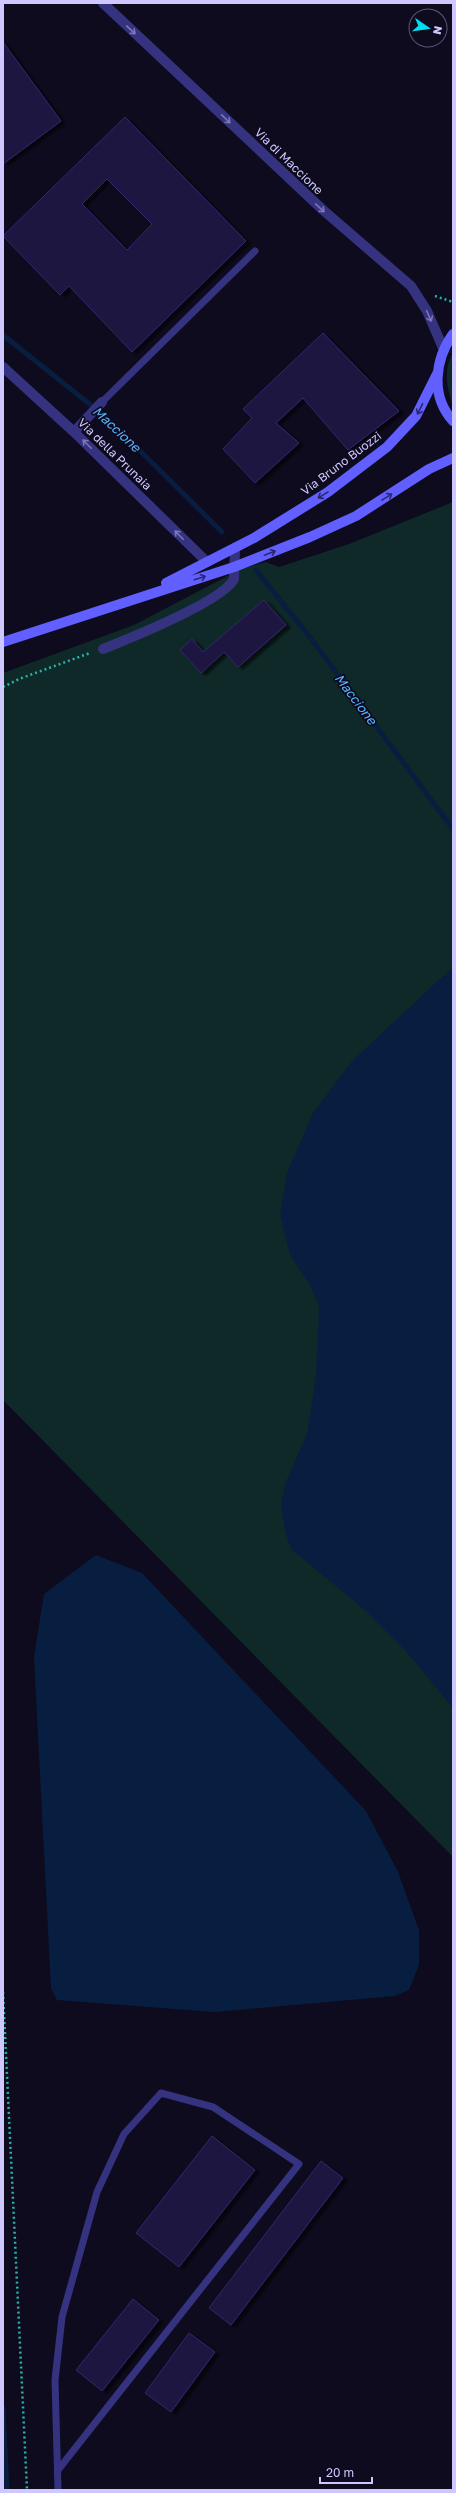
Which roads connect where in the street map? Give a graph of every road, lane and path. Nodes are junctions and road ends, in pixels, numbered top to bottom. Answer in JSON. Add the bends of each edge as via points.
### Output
{"nodes":[{"id":1,"x":103,"y":3,"type":"edge"},
{"id":2,"x":255,"y":251,"type":"dead end"},
{"id":3,"x":453,"y":334,"type":"edge"},
{"id":4,"x":443,"y":348,"type":"junction"},
{"id":5,"x":3,"y":367,"type":"edge"},
{"id":6,"x":437,"y":374,"type":"junction"},
{"id":7,"x":102,"y":402,"type":"joint"},
{"id":8,"x":453,"y":421,"type":"edge"},
{"id":9,"x":74,"y":432,"type":"junction"},
{"id":10,"x":453,"y":458,"type":"edge"},
{"id":11,"x":235,"y":548,"type":"junction"},
{"id":12,"x":207,"y":562,"type":"junction"},
{"id":13,"x":234,"y":567,"type":"junction"},
{"id":14,"x":136,"y":598,"type":"junction"},
{"id":15,"x":3,"y":642,"type":"edge"},
{"id":16,"x":103,"y":649,"type":"joint"},
{"id":17,"x":3,"y":687,"type":"edge"},
{"id":18,"x":3,"y":1992,"type":"edge"},
{"id":19,"x":58,"y":2470,"type":"junction"},
{"id":20,"x":27,"y":2490,"type":"edge"},
{"id":21,"x":58,"y":2490,"type":"edge"}],
"edges":[{"from":1,"to":4,"type":"street","name":"Via di Maccione","one_way":true,"via":[[322,210],[411,286],[427,311]]},
{"from":2,"to":7,"type":"lane"},
{"from":3,"to":4,"type":"main road","name":"Via Bruno Buozzi"},
{"from":4,"to":6,"type":"main road","name":"Via Bruno Buozzi"},
{"from":5,"to":9,"type":"street","name":"Via della Prunaia"},
{"from":6,"to":8,"type":"main road","name":"Via Bruno Buozzi","via":[[440,396]]},
{"from":6,"to":11,"type":"main road","name":"Via Bruno Buozzi","one_way":true,"via":[[416,416],[387,447],[328,492]]},
{"from":7,"to":9,"type":"street"},
{"from":12,"to":9,"type":"street","name":"Via della Prunaia","one_way":true},
{"from":13,"to":10,"type":"main road","name":"Via Bruno Buozzi","one_way":true,"via":[[356,516],[429,469]]},
{"from":11,"to":12,"type":"main road","name":"Via Bruno Buozzi"},
{"from":11,"to":13,"type":"street"},
{"from":12,"to":14,"type":"main road","name":"Via Bruno Buozzi"},
{"from":14,"to":13,"type":"main road","name":"Via Bruno Buozzi","one_way":true},
{"from":13,"to":16,"type":"street","via":[[234,579],[225,589],[156,628]]},
{"from":14,"to":15,"type":"main road","name":"Via Bruno Buozzi"},
{"from":16,"to":17,"type":"path"},
{"from":18,"to":20,"type":"path"},
{"from":19,"to":19,"type":"lane","via":[[299,2164],[213,2107],[161,2093],[124,2134],[97,2192],[62,2317],[55,2380]]},
{"from":19,"to":21,"type":"lane"}]}
